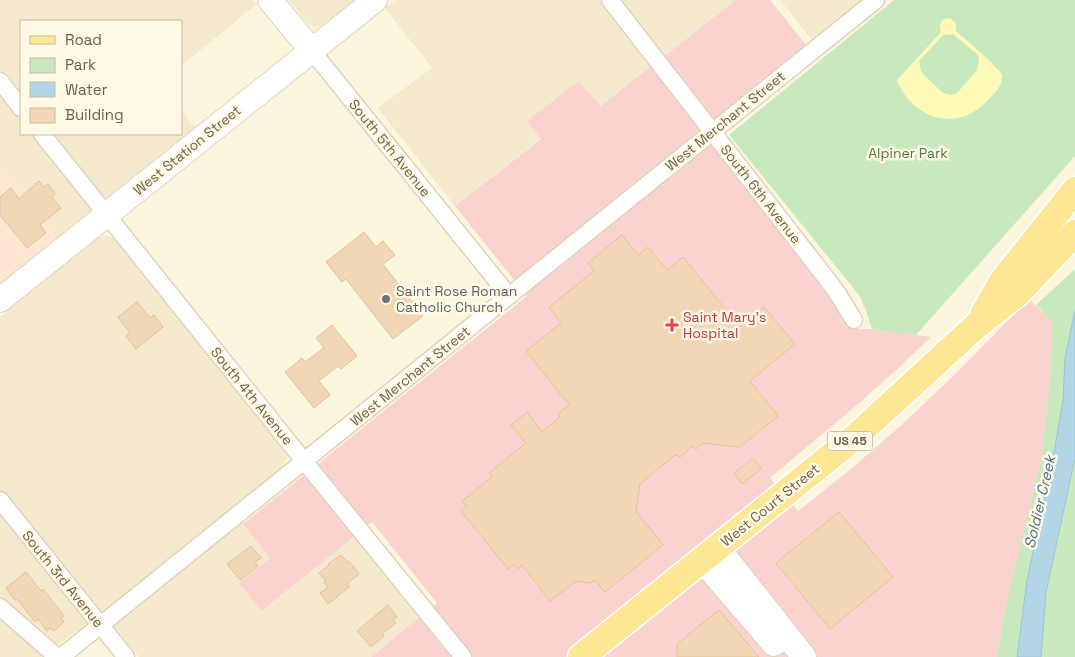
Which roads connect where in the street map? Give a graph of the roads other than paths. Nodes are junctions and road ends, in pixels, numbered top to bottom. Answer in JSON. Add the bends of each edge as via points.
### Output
{"nodes":[{"id":1,"x":270,"y":0,"type":"edge"},
{"id":2,"x":375,"y":0,"type":"edge"},
{"id":3,"x":610,"y":0,"type":"edge"},
{"id":4,"x":876,"y":0,"type":"edge"},
{"id":5,"x":312,"y":51,"type":"junction"},
{"id":6,"x":0,"y":81,"type":"edge"},
{"id":7,"x":20,"y":107,"type":"edge"},
{"id":8,"x":712,"y":132,"type":"junction"},
{"id":9,"x":43,"y":135,"type":"edge"},
{"id":10,"x":1075,"y":190,"type":"edge"},
{"id":11,"x":107,"y":215,"type":"junction"},
{"id":12,"x":1075,"y":233,"type":"edge"},
{"id":13,"x":509,"y":296,"type":"junction"},
{"id":14,"x":0,"y":300,"type":"edge"},
{"id":15,"x":854,"y":320,"type":"dead end"},
{"id":16,"x":976,"y":326,"type":"junction"},
{"id":17,"x":304,"y":461,"type":"junction"},
{"id":18,"x":0,"y":500,"type":"edge"},
{"id":19,"x":709,"y":554,"type":"junction"},
{"id":20,"x":0,"y":606,"type":"edge"},
{"id":21,"x":101,"y":625,"type":"junction"},
{"id":22,"x":57,"y":657,"type":"edge"},
{"id":23,"x":61,"y":657,"type":"edge"},
{"id":24,"x":126,"y":657,"type":"edge"},
{"id":25,"x":463,"y":657,"type":"edge"},
{"id":26,"x":581,"y":657,"type":"edge"},
{"id":27,"x":786,"y":657,"type":"edge"},
{"id":28,"x":804,"y":657,"type":"edge"}],
"edges":[{"from":1,"to":5,"type":"main road","name":"South 5th Avenue"},
{"from":2,"to":5,"type":"main road","name":"West Station Street"},
{"from":3,"to":8,"type":"street","name":"South 6th Avenue"},
{"from":4,"to":8,"type":"street","name":"West Merchant Street"},
{"from":5,"to":11,"type":"main road","name":"West Station Street"},
{"from":5,"to":13,"type":"street","name":"South 5th Avenue"},
{"from":6,"to":7,"type":"street"},
{"from":8,"to":13,"type":"street","name":"West Merchant Street"},
{"from":8,"to":15,"type":"street","name":"South 6th Avenue","via":[[838,294]]},
{"from":9,"to":11,"type":"street","name":"South 4th Avenue"},
{"from":10,"to":16,"type":"main road","name":"West Court Street","number":"US 45","via":[[1003,280]]},
{"from":11,"to":14,"type":"main road","name":"West Station Street"},
{"from":11,"to":17,"type":"street","name":"South 4th Avenue"},
{"from":12,"to":16,"type":"main road","name":"West Court Street","number":"US 45","via":[[1018,293]]},
{"from":13,"to":17,"type":"street","name":"West Merchant Street"},
{"from":16,"to":19,"type":"main road","name":"West Court Street","number":"US 45","via":[[855,437]]},
{"from":17,"to":21,"type":"street","name":"West Merchant Street"},
{"from":17,"to":25,"type":"street","name":"South 4th Avenue"},
{"from":18,"to":21,"type":"street","name":"South 3rd Avenue"},
{"from":19,"to":26,"type":"main road","name":"West Court Street","number":"US 45"},
{"from":19,"to":27,"type":"main road"},
{"from":19,"to":28,"type":"main road"},
{"from":20,"to":22,"type":"street"},
{"from":21,"to":23,"type":"street","name":"West Merchant Street"},
{"from":21,"to":24,"type":"street","name":"South 3rd Avenue"}]}
